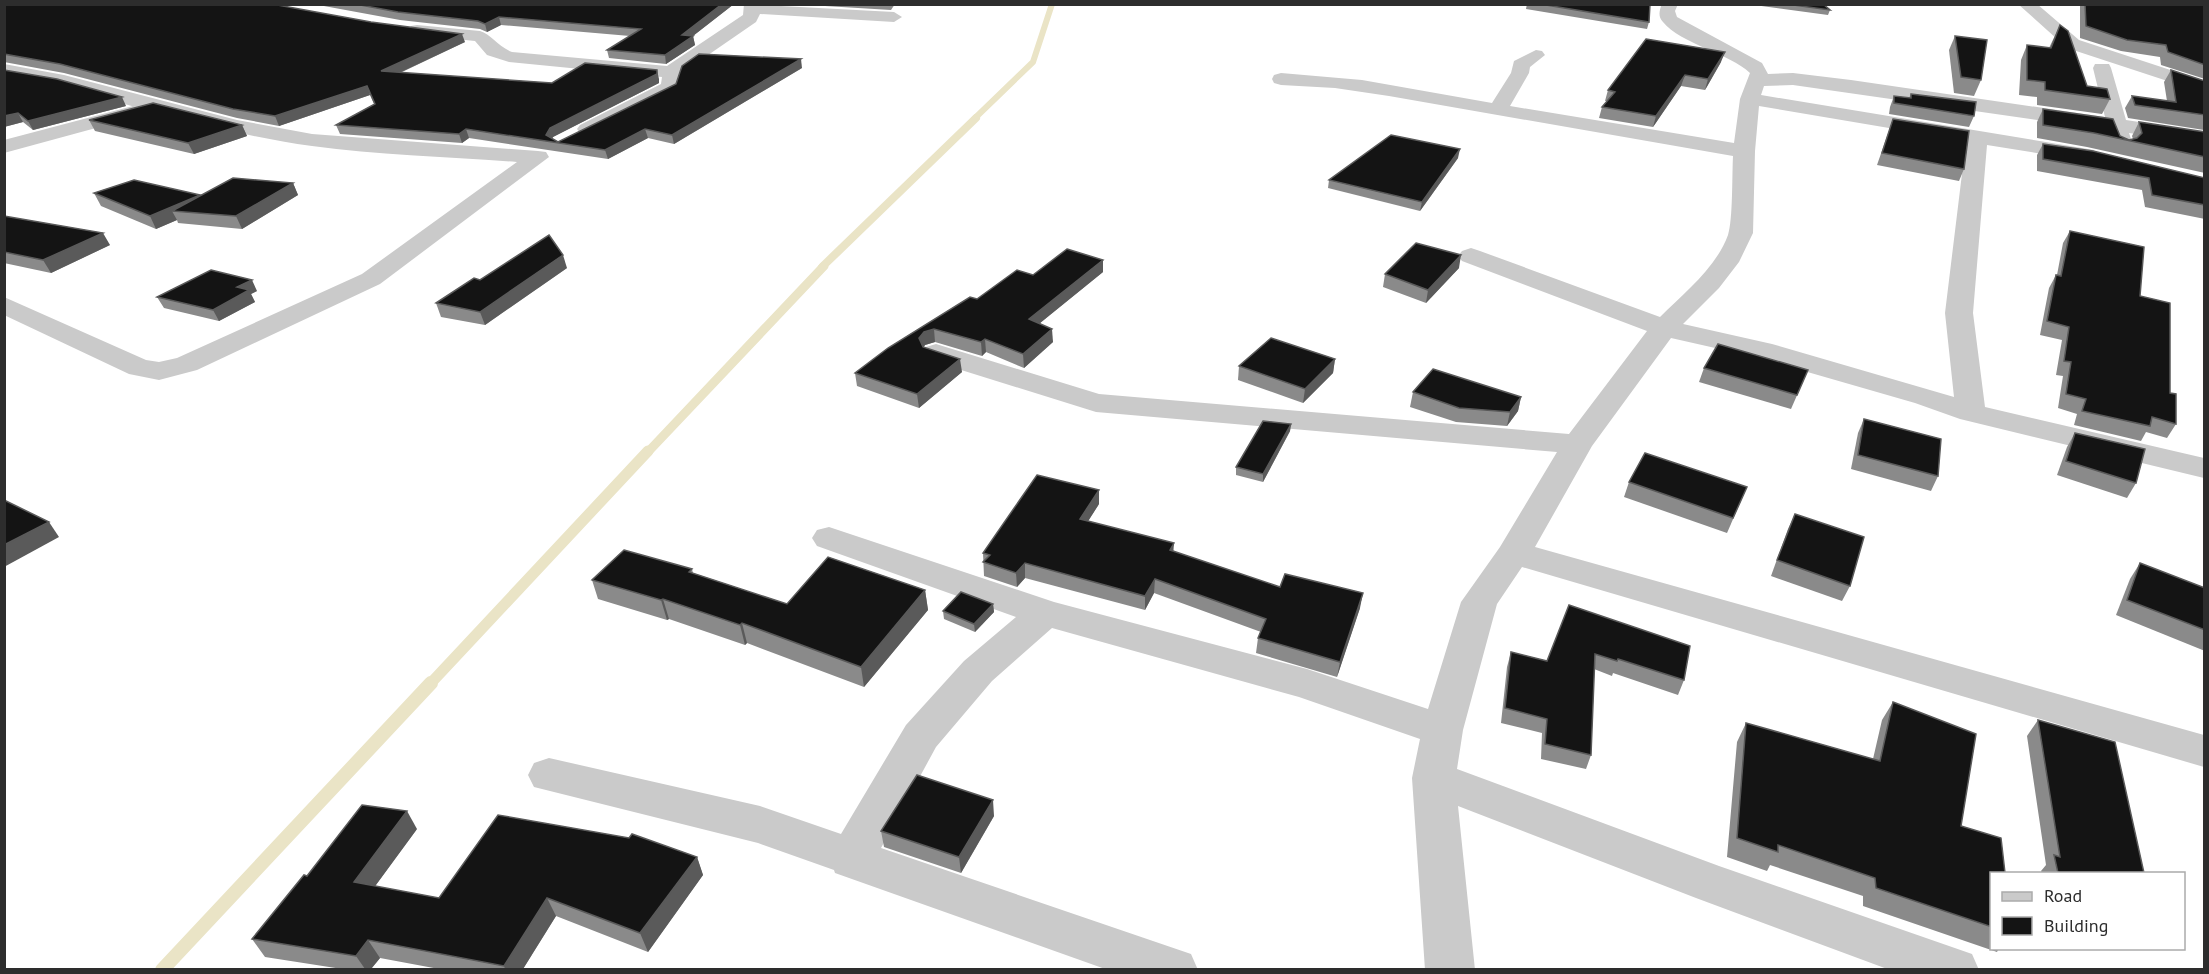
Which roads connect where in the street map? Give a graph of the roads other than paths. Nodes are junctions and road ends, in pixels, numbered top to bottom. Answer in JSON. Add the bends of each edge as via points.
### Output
{"nodes":[{"id":1,"x":1670,"y":4,"type":"edge"},
{"id":2,"x":2026,"y":4,"type":"edge"},
{"id":3,"x":752,"y":7,"type":"edge"},
{"id":4,"x":894,"y":17,"type":"dead end"},
{"id":5,"x":400,"y":27,"type":"edge"},
{"id":6,"x":1536,"y":55,"type":"dead end"},
{"id":7,"x":2102,"y":68,"type":"dead end"},
{"id":8,"x":4,"y":69,"type":"edge"},
{"id":9,"x":673,"y":70,"type":"junction"},
{"id":10,"x":1281,"y":79,"type":"dead end"},
{"id":11,"x":2205,"y":87,"type":"edge"},
{"id":12,"x":1754,"y":90,"type":"junction"},
{"id":13,"x":156,"y":106,"type":"junction"},
{"id":14,"x":1498,"y":110,"type":"junction"},
{"id":15,"x":2116,"y":125,"type":"junction"},
{"id":16,"x":1977,"y":137,"type":"junction"},
{"id":17,"x":571,"y":138,"type":"edge"},
{"id":18,"x":2205,"y":138,"type":"edge"},
{"id":19,"x":4,"y":147,"type":"edge"},
{"id":20,"x":1744,"y":151,"type":"junction"},
{"id":21,"x":1471,"y":256,"type":"dead end"},
{"id":22,"x":4,"y":305,"type":"edge"},
{"id":23,"x":1664,"y":328,"type":"junction"},
{"id":24,"x":936,"y":353,"type":"edge"},
{"id":25,"x":1971,"y":413,"type":"junction"},
{"id":26,"x":1577,"y":444,"type":"junction"},
{"id":27,"x":2205,"y":468,"type":"edge"},
{"id":28,"x":829,"y":538,"type":"dead end"},
{"id":29,"x":1514,"y":553,"type":"junction"},
{"id":30,"x":1046,"y":613,"type":"junction"},
{"id":31,"x":1442,"y":730,"type":"junction"},
{"id":32,"x":2205,"y":751,"type":"edge"},
{"id":33,"x":549,"y":775,"type":"dead end"},
{"id":34,"x":1434,"y":778,"type":"junction"},
{"id":35,"x":851,"y":859,"type":"junction"},
{"id":36,"x":1173,"y":969,"type":"edge"},
{"id":37,"x":1450,"y":969,"type":"edge"},
{"id":38,"x":1954,"y":969,"type":"edge"}],
"edges":[{"from":1,"to":12,"type":"street","via":[[1666,11],[1669,19],[1755,67],[1759,73]]},
{"from":2,"to":11,"type":"street","via":[[2073,45]]},
{"from":3,"to":4,"type":"street"},
{"from":3,"to":9,"type":"street","via":[[750,18]]},
{"from":5,"to":9,"type":"street","via":[[480,36],[493,51],[509,57]]},
{"from":6,"to":14,"type":"street","via":[[1521,64],[1520,73]]},
{"from":7,"to":15,"type":"street"},
{"from":8,"to":13,"type":"street"},
{"from":9,"to":17,"type":"street","via":[[669,87]]},
{"from":10,"to":14,"type":"street","via":[[1376,88]]},
{"from":12,"to":15,"type":"street","via":[[1794,79]]},
{"from":12,"to":16,"type":"street"},
{"from":12,"to":20,"type":"street"},
{"from":13,"to":19,"type":"street"},
{"from":13,"to":22,"type":"street","via":[[312,140],[538,157],[370,279],[187,364],[159,370],[139,368]]},
{"from":14,"to":20,"type":"street"},
{"from":15,"to":16,"type":"street","via":[[2127,157]]},
{"from":15,"to":18,"type":"street"},
{"from":16,"to":25,"type":"street","via":[[1959,313]]},
{"from":20,"to":23,"type":"street","via":[[1741,232],[1730,257]]},
{"from":21,"to":23,"type":"street"},
{"from":23,"to":25,"type":"street","via":[[1762,350]]},
{"from":23,"to":26,"type":"street"},
{"from":24,"to":26,"type":"street","via":[[1096,403]]},
{"from":25,"to":27,"type":"street"},
{"from":26,"to":29,"type":"street"},
{"from":28,"to":30,"type":"street"},
{"from":29,"to":31,"type":"street","via":[[1479,602]]},
{"from":29,"to":32,"type":"street"},
{"from":30,"to":31,"type":"street","via":[[1307,684]]},
{"from":30,"to":35,"type":"street","via":[[978,671],[921,736]]},
{"from":31,"to":34,"type":"street"},
{"from":33,"to":35,"type":"street","via":[[760,825]]},
{"from":34,"to":37,"type":"street"},
{"from":34,"to":38,"type":"street","via":[[1713,884]]},
{"from":35,"to":36,"type":"street"}]}
